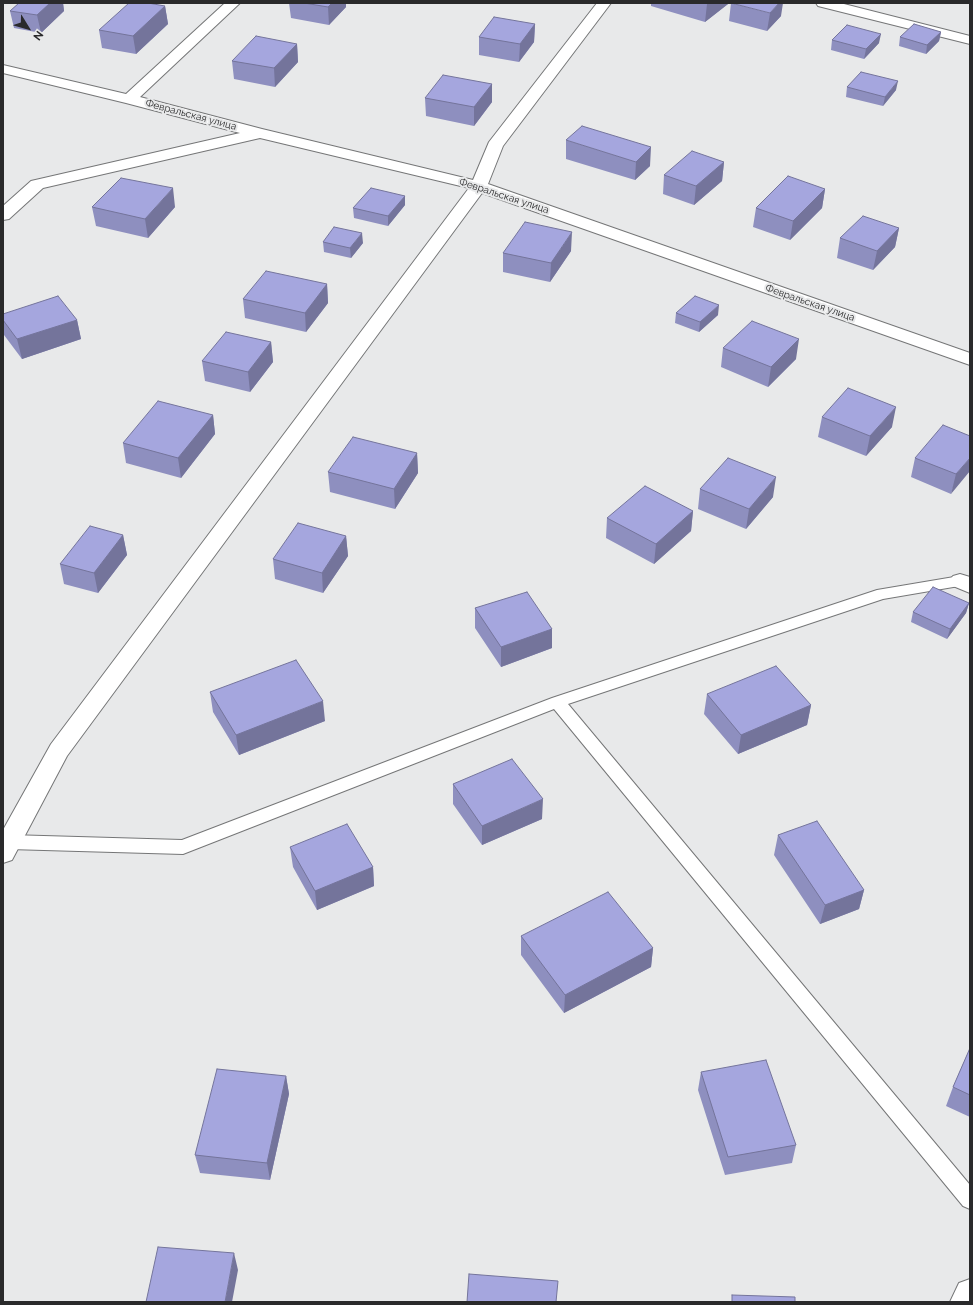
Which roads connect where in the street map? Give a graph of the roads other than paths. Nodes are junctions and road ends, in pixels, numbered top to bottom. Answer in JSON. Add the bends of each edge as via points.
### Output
{"nodes":[{"id":1,"x":234,"y":3,"type":"edge"},
{"id":2,"x":604,"y":3,"type":"edge"},
{"id":3,"x":824,"y":3,"type":"edge"},
{"id":4,"x":970,"y":40,"type":"edge"},
{"id":5,"x":3,"y":69,"type":"edge"},
{"id":6,"x":129,"y":99,"type":"junction"},
{"id":7,"x":259,"y":133,"type":"junction"},
{"id":8,"x":479,"y":186,"type":"junction"},
{"id":9,"x":3,"y":215,"type":"edge"},
{"id":10,"x":970,"y":359,"type":"edge"},
{"id":11,"x":965,"y":583,"type":"edge"},
{"id":12,"x":557,"y":702,"type":"junction"},
{"id":13,"x":6,"y":847,"type":"edge"},
{"id":14,"x":970,"y":1200,"type":"edge"},
{"id":15,"x":970,"y":1293,"type":"edge"},
{"id":16,"x":965,"y":1302,"type":"edge"}],
"edges":[{"from":1,"to":6,"type":"street"},
{"from":2,"to":8,"type":"street","via":[[495,145]]},
{"from":3,"to":4,"type":"street"},
{"from":5,"to":6,"type":"street","name":"Февральская улица"},
{"from":6,"to":7,"type":"street","name":"Февральская улица"},
{"from":7,"to":8,"type":"street","name":"Февральская улица"},
{"from":7,"to":9,"type":"street","via":[[37,184]]},
{"from":8,"to":10,"type":"street","name":"Февральская улица"},
{"from":8,"to":13,"type":"street","via":[[59,750]]},
{"from":11,"to":12,"type":"lane","via":[[882,594]]},
{"from":12,"to":13,"type":"lane","via":[[183,847]]},
{"from":12,"to":14,"type":"lane"},
{"from":15,"to":16,"type":"street"}]}
